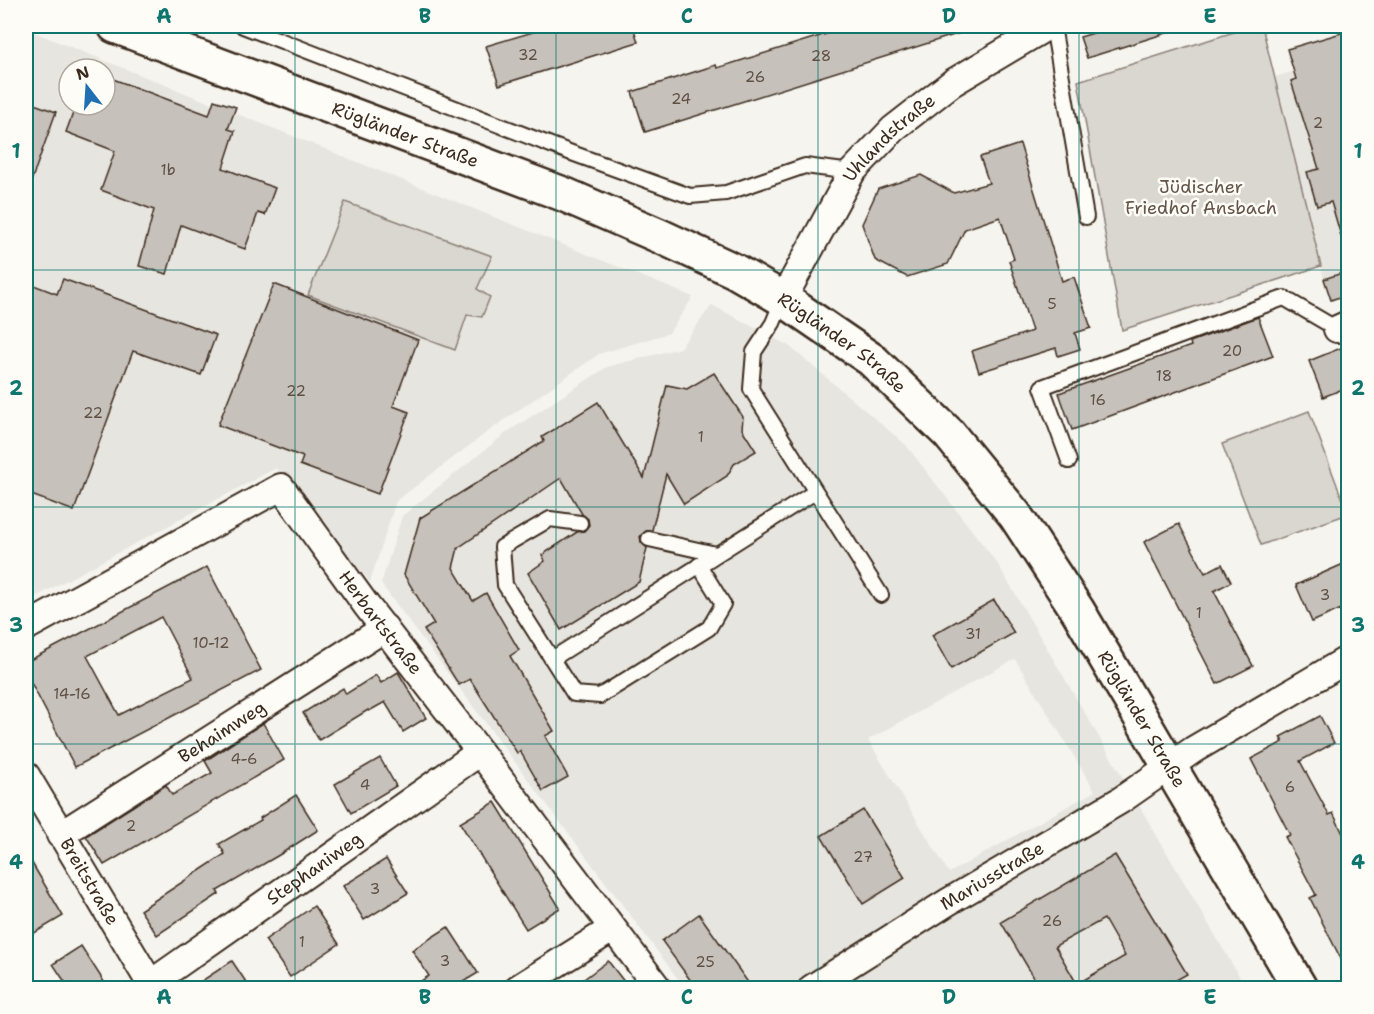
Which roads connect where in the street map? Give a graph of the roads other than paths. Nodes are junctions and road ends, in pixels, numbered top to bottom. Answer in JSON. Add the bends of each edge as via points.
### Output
{"nodes":[{"id":1,"x":115,"y":26,"type":"edge"},
{"id":2,"x":243,"y":26,"type":"edge"},
{"id":3,"x":1051,"y":26,"type":"edge"},
{"id":4,"x":1011,"y":34,"type":"edge"},
{"id":5,"x":852,"y":172,"type":"junction"},
{"id":6,"x":1086,"y":217,"type":"dead end"},
{"id":7,"x":783,"y":299,"type":"junction"},
{"id":8,"x":1343,"y":327,"type":"edge"},
{"id":9,"x":1069,"y":461,"type":"dead end"},
{"id":10,"x":815,"y":492,"type":"junction"},
{"id":11,"x":579,"y":523,"type":"dead end"},
{"id":12,"x":650,"y":539,"type":"dead end"},
{"id":13,"x":716,"y":554,"type":"junction"},
{"id":14,"x":699,"y":566,"type":"junction"},
{"id":15,"x":881,"y":595,"type":"dead end"},
{"id":16,"x":26,"y":627,"type":"edge"},
{"id":17,"x":385,"y":628,"type":"junction"},
{"id":18,"x":552,"y":659,"type":"junction"},
{"id":19,"x":1348,"y":659,"type":"edge"},
{"id":20,"x":480,"y":752,"type":"junction"},
{"id":21,"x":1171,"y":766,"type":"junction"},
{"id":22,"x":26,"y":775,"type":"edge"},
{"id":23,"x":60,"y":835,"type":"junction"},
{"id":24,"x":612,"y":929,"type":"junction"},
{"id":25,"x":152,"y":986,"type":"edge"},
{"id":26,"x":518,"y":988,"type":"edge"},
{"id":27,"x":658,"y":988,"type":"edge"},
{"id":28,"x":812,"y":988,"type":"edge"},
{"id":29,"x":1300,"y":988,"type":"edge"}],
"edges":[{"from":1,"to":7,"type":"main road","name":"Rügländer Straße","via":[[563,194],[735,271]]},
{"from":2,"to":5,"type":"lane","via":[[690,196],[726,193],[805,166]]},
{"from":3,"to":4,"type":"street","name":"Uhlandstraße"},
{"from":3,"to":6,"type":"lane"},
{"from":4,"to":5,"type":"street","name":"Uhlandstraße","via":[[893,129]]},
{"from":5,"to":7,"type":"street","name":"Uhlandstraße"},
{"from":7,"to":10,"type":"lane","via":[[754,352],[751,389]]},
{"from":7,"to":21,"type":"main road","name":"Rügländer Straße","via":[[872,360],[949,434],[1016,514]]},
{"from":8,"to":9,"type":"lane","via":[[1284,298],[1041,387]]},
{"from":10,"to":13,"type":"lane"},
{"from":10,"to":15,"type":"lane"},
{"from":11,"to":18,"type":"lane","via":[[550,519],[502,547],[505,585]]},
{"from":12,"to":13,"type":"lane"},
{"from":13,"to":14,"type":"lane"},
{"from":14,"to":18,"type":"lane"},
{"from":14,"to":18,"type":"lane","via":[[723,604],[709,628],[600,696],[574,693]]},
{"from":16,"to":17,"type":"street","name":"Herbartstraße","via":[[280,487]]},
{"from":17,"to":20,"type":"street","name":"Herbartstraße"},
{"from":17,"to":23,"type":"street","name":"Behaimweg"},
{"from":19,"to":21,"type":"street","name":"Mariusstraße"},
{"from":20,"to":24,"type":"street","name":"Herbartstraße"},
{"from":20,"to":25,"type":"street","name":"Stephaniweg"},
{"from":21,"to":28,"type":"street","name":"Mariusstraße"},
{"from":21,"to":29,"type":"main road","name":"Rügländer Straße"},
{"from":22,"to":23,"type":"street","name":"Breitstraße"},
{"from":23,"to":25,"type":"street","name":"Breitstraße"},
{"from":24,"to":26,"type":"street"},
{"from":24,"to":27,"type":"street","name":"Herbartstraße"}]}
